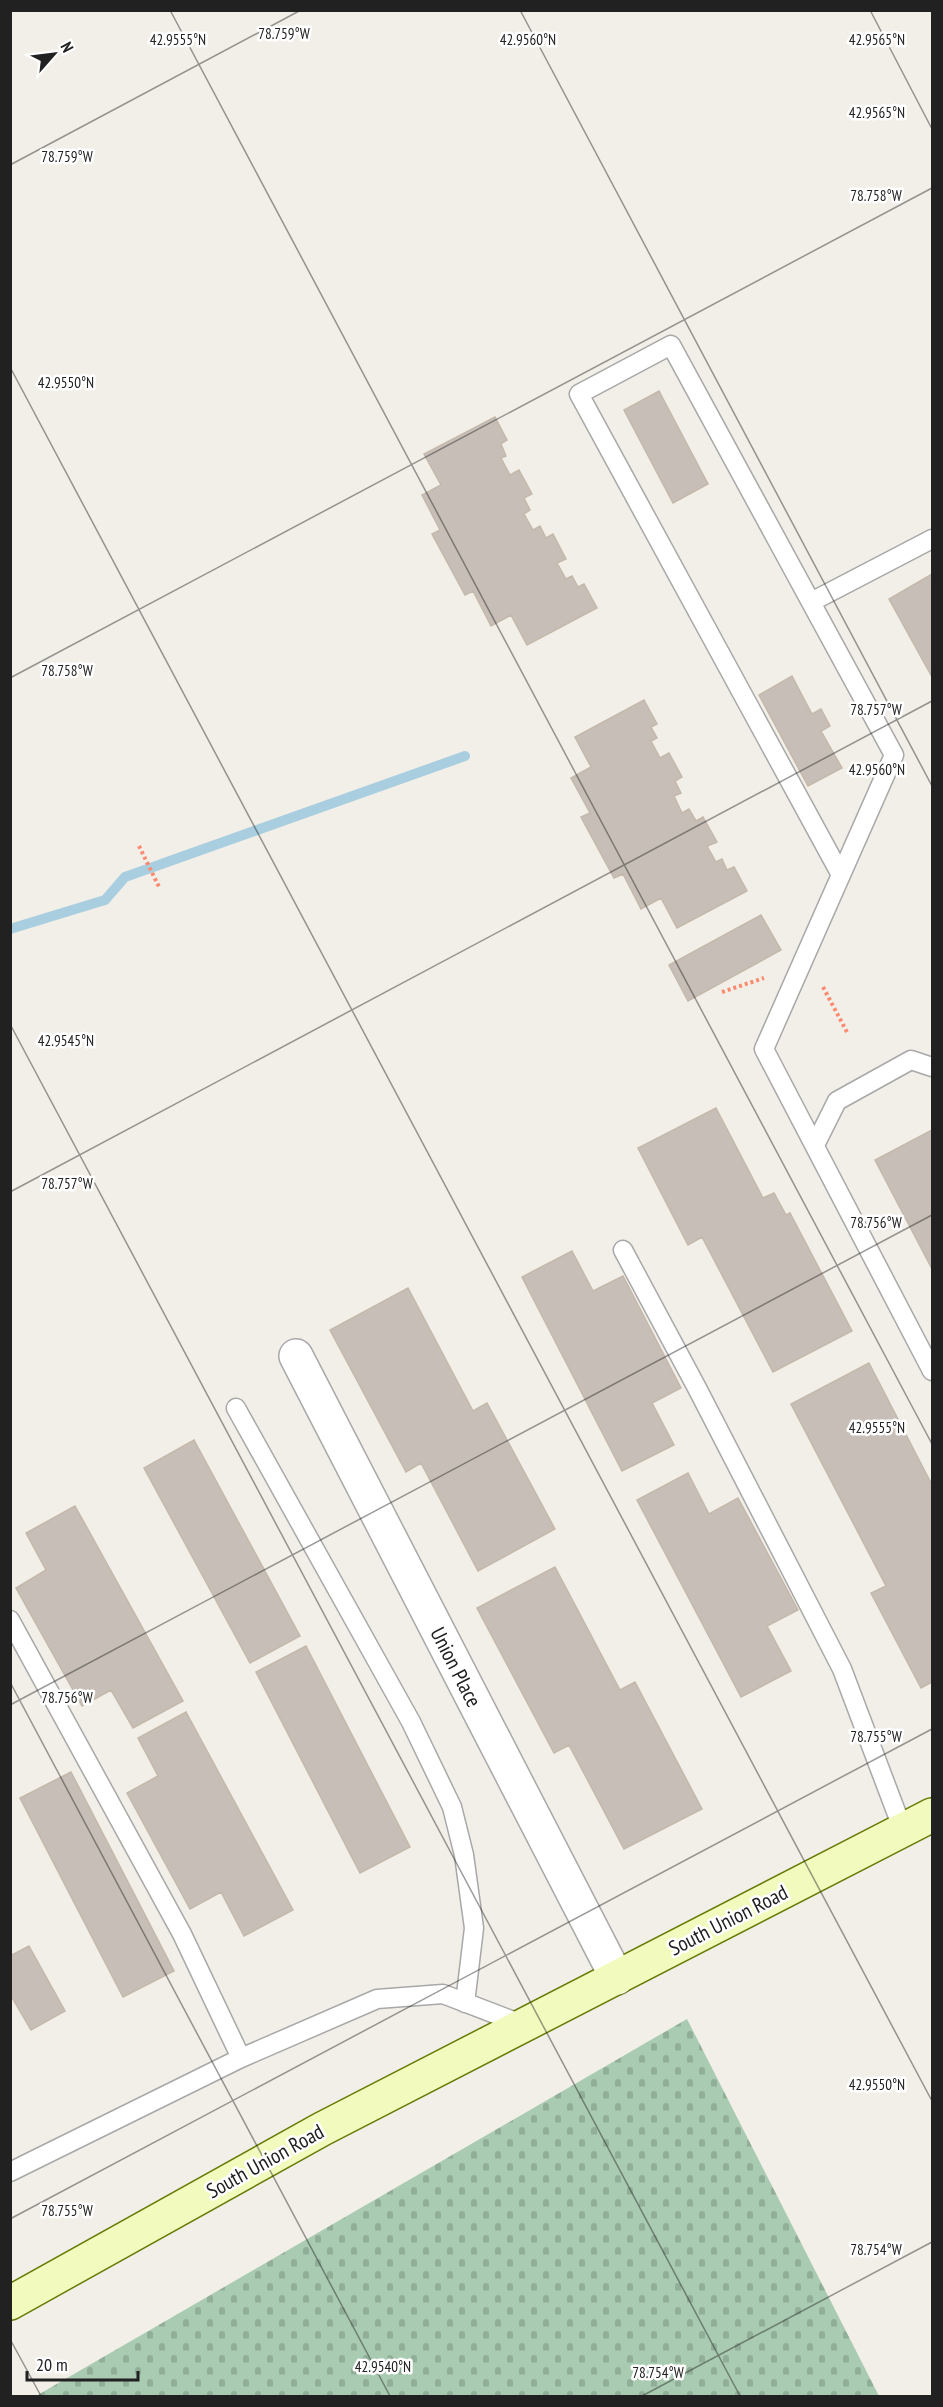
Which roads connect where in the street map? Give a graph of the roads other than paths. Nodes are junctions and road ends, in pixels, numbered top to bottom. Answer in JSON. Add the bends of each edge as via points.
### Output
{"nodes":[{"id":1,"x":933,"y":538,"type":"edge"},
{"id":2,"x":811,"y":602,"type":"junction"},
{"id":3,"x":841,"y":875,"type":"junction"},
{"id":4,"x":933,"y":1067,"type":"edge"},
{"id":5,"x":816,"y":1145,"type":"junction"},
{"id":6,"x":623,"y":1250,"type":"dead end"},
{"id":7,"x":296,"y":1356,"type":"dead end"},
{"id":8,"x":933,"y":1371,"type":"edge"},
{"id":9,"x":236,"y":1408,"type":"dead end"},
{"id":10,"x":10,"y":1620,"type":"edge"},
{"id":11,"x":933,"y":1815,"type":"edge"},
{"id":12,"x":903,"y":1830,"type":"junction"},
{"id":13,"x":616,"y":1978,"type":"junction"},
{"id":14,"x":465,"y":2003,"type":"junction"},
{"id":15,"x":524,"y":2025,"type":"junction"},
{"id":16,"x":240,"y":2058,"type":"junction"},
{"id":17,"x":10,"y":2172,"type":"edge"},
{"id":18,"x":10,"y":2302,"type":"edge"}],
"edges":[{"from":1,"to":2,"type":"lane"},
{"from":2,"to":3,"type":"lane","via":[[894,755]]},
{"from":2,"to":3,"type":"lane","via":[[671,345],[579,394]]},
{"from":3,"to":5,"type":"lane","via":[[764,1049]]},
{"from":4,"to":5,"type":"lane","via":[[911,1060],[837,1101]]},
{"from":5,"to":8,"type":"lane"},
{"from":6,"to":12,"type":"lane","via":[[842,1668]]},
{"from":7,"to":13,"type":"street","name":"Union Place"},
{"from":9,"to":14,"type":"lane","via":[[411,1722],[452,1807],[464,1855],[474,1928]]},
{"from":10,"to":16,"type":"lane","via":[[182,1934]]},
{"from":11,"to":12,"type":"main road","name":"South Union Road"},
{"from":12,"to":13,"type":"main road","name":"South Union Road"},
{"from":13,"to":15,"type":"main road","name":"South Union Road"},
{"from":14,"to":15,"type":"lane"},
{"from":14,"to":16,"type":"lane","via":[[443,1994],[377,1999]]},
{"from":15,"to":18,"type":"main road","name":"South Union Road","via":[[322,2129]]},
{"from":16,"to":17,"type":"lane"}]}
